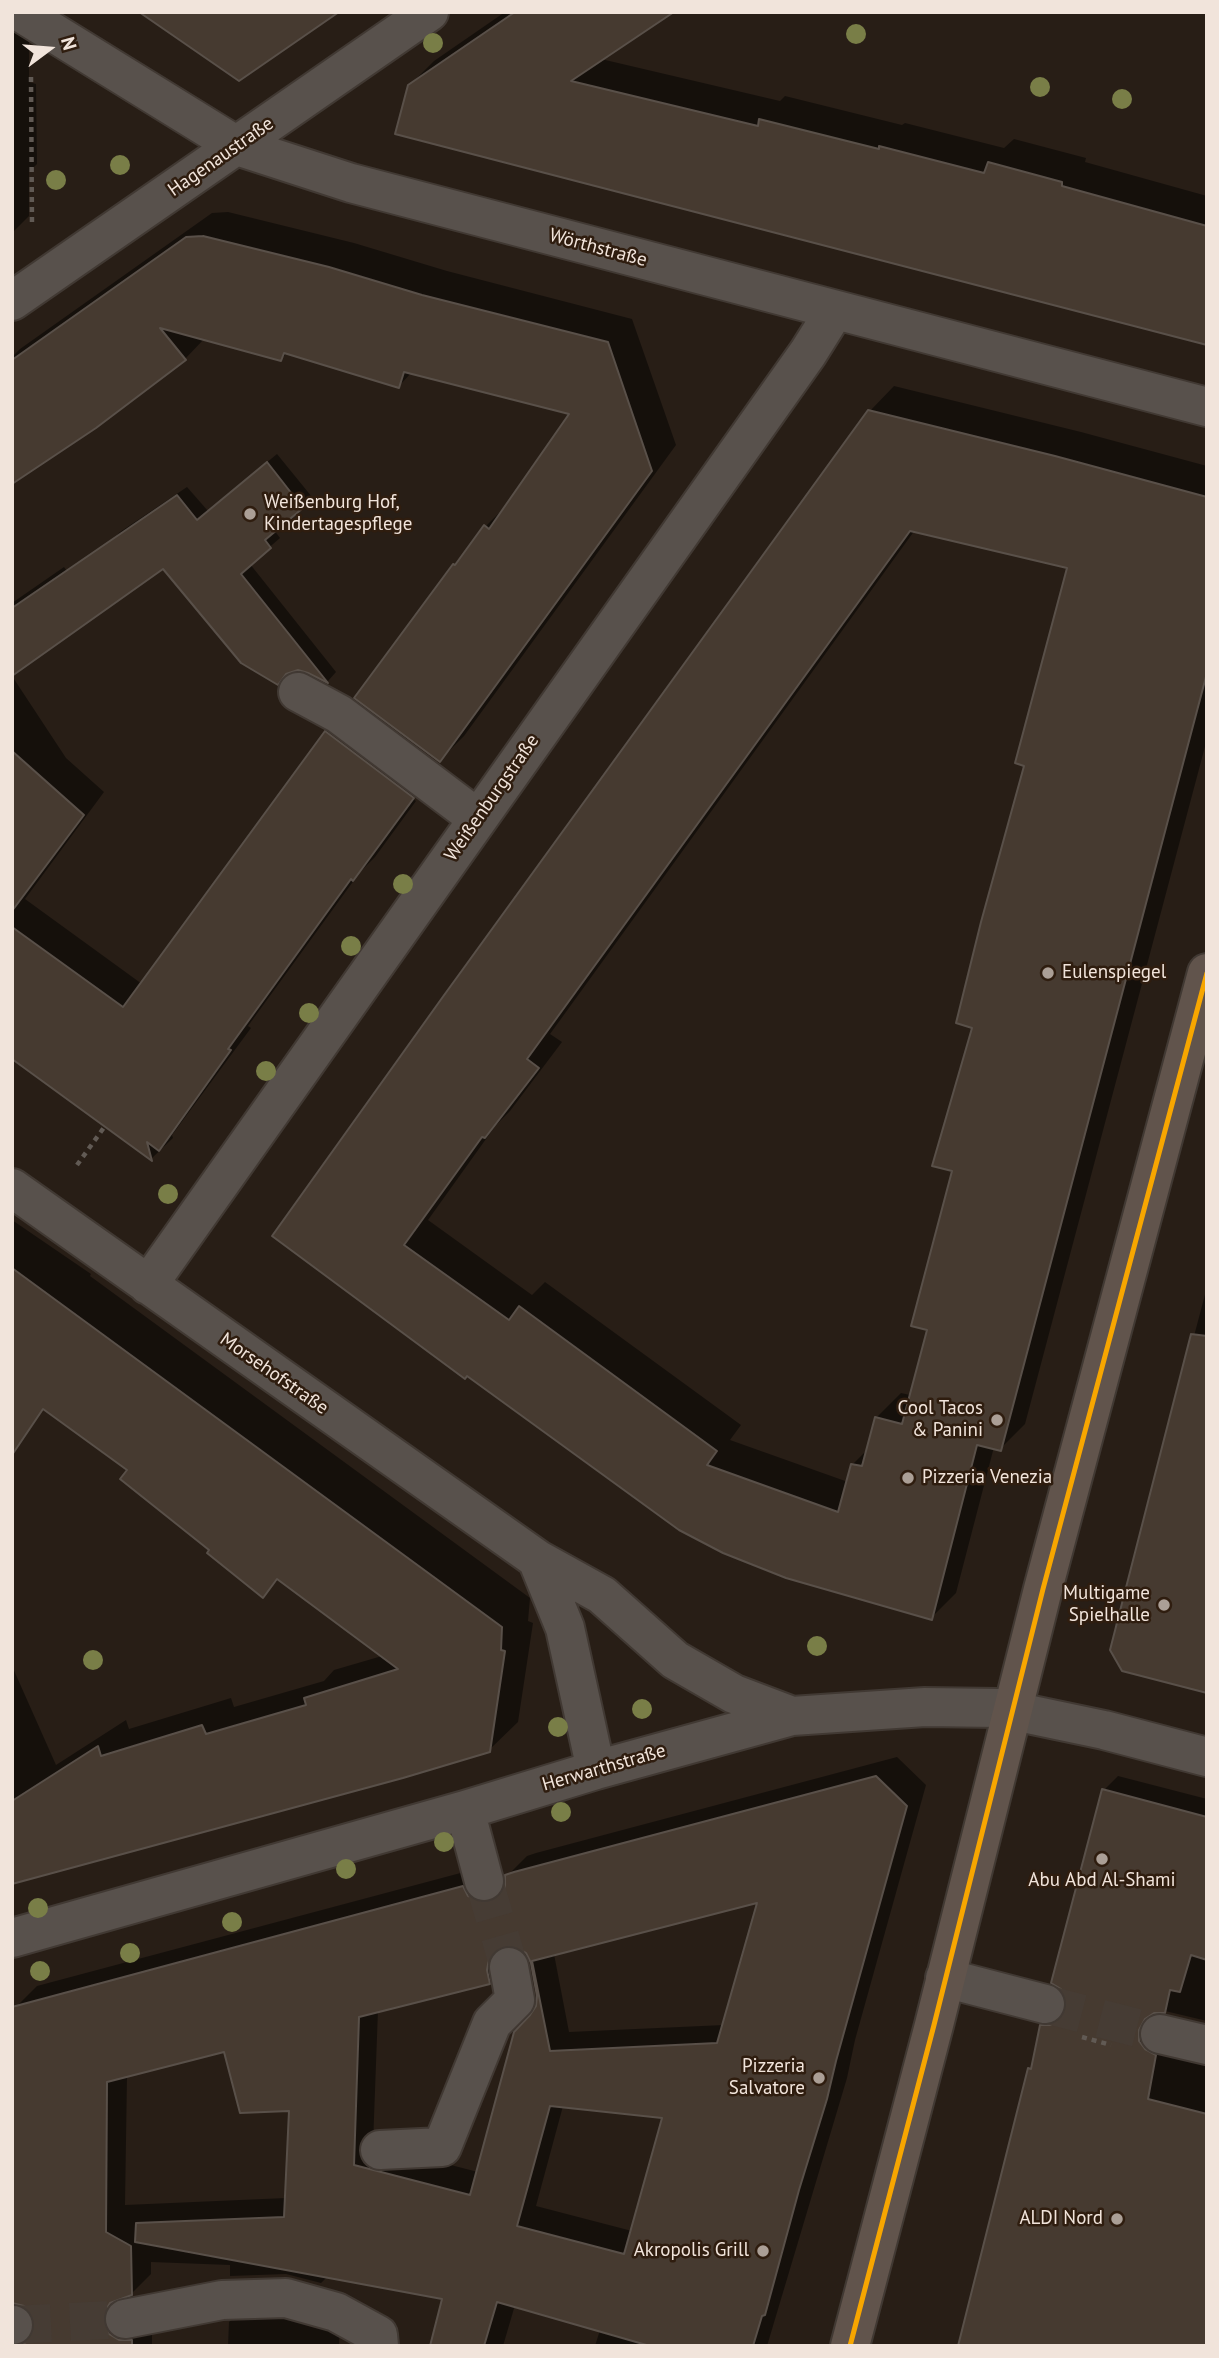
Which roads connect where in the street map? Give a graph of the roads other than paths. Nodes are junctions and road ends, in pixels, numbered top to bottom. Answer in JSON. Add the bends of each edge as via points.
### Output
{"nodes":[{"id":1,"x":429,"y":12,"type":"edge"},
{"id":2,"x":25,"y":16,"type":"edge"},
{"id":3,"x":237,"y":146,"type":"junction"},
{"id":4,"x":23,"y":294,"type":"edge"},
{"id":5,"x":835,"y":310,"type":"junction"},
{"id":6,"x":1207,"y":407,"type":"edge"},
{"id":7,"x":298,"y":692,"type":"dead end"},
{"id":8,"x":477,"y":818,"type":"junction"},
{"id":9,"x":1207,"y":973,"type":"edge"},
{"id":10,"x":12,"y":1188,"type":"edge"},
{"id":11,"x":148,"y":1285,"type":"junction"},
{"id":12,"x":537,"y":1559,"type":"junction"},
{"id":13,"x":1013,"y":1710,"type":"junction"},
{"id":14,"x":792,"y":1716,"type":"junction"},
{"id":15,"x":1207,"y":1757,"type":"edge"},
{"id":16,"x":596,"y":1770,"type":"junction"},
{"id":17,"x":465,"y":1810,"type":"junction"},
{"id":18,"x":484,"y":1881,"type":"tunnel mouth"},
{"id":19,"x":12,"y":1938,"type":"edge"},
{"id":20,"x":509,"y":1967,"type":"tunnel mouth"},
{"id":21,"x":945,"y":1978,"type":"junction"},
{"id":22,"x":1045,"y":2004,"type":"tunnel mouth"},
{"id":23,"x":1160,"y":2034,"type":"tunnel mouth"},
{"id":24,"x":1207,"y":2045,"type":"edge"},
{"id":25,"x":380,"y":2150,"type":"dead end"},
{"id":26,"x":125,"y":2319,"type":"tunnel mouth"},
{"id":27,"x":379,"y":2346,"type":"edge"},
{"id":28,"x":850,"y":2346,"type":"edge"}],
"edges":[{"from":1,"to":3,"type":"street","name":"Hagenaustraße"},
{"from":2,"to":3,"type":"street","name":"Wörthstraße"},
{"from":3,"to":4,"type":"street","name":"Hagenaustraße"},
{"from":3,"to":5,"type":"street","name":"Wörthstraße","via":[[351,183]]},
{"from":5,"to":6,"type":"street","name":"Wörthstraße"},
{"from":5,"to":8,"type":"street","name":"Weißenburgstraße"},
{"from":7,"to":8,"type":"street","via":[[339,714]]},
{"from":8,"to":11,"type":"street","name":"Weißenburgstraße"},
{"from":9,"to":13,"type":"main road"},
{"from":10,"to":11,"type":"street","name":"Morsehofstraße"},
{"from":11,"to":12,"type":"street","name":"Morsehofstraße"},
{"from":12,"to":14,"type":"street","name":"Morsehofstraße","via":[[602,1595],[675,1660],[734,1694]]},
{"from":12,"to":16,"type":"street","via":[[565,1628]]},
{"from":13,"to":14,"type":"street","name":"Herwarthstraße","via":[[925,1707]]},
{"from":13,"to":15,"type":"street","name":"Herwarthstraße"},
{"from":13,"to":21,"type":"main road"},
{"from":14,"to":16,"type":"street","name":"Herwarthstraße"},
{"from":16,"to":17,"type":"street","name":"Herwarthstraße"},
{"from":17,"to":18,"type":"street"},
{"from":17,"to":19,"type":"street","name":"Herwarthstraße"},
{"from":20,"to":25,"type":"street","via":[[515,2000],[492,2023],[442,2147]]},
{"from":21,"to":22,"type":"street"},
{"from":21,"to":28,"type":"main road"},
{"from":23,"to":24,"type":"street"},
{"from":26,"to":27,"type":"street","via":[[222,2300],[286,2298],[336,2312],[379,2335]]}]}
